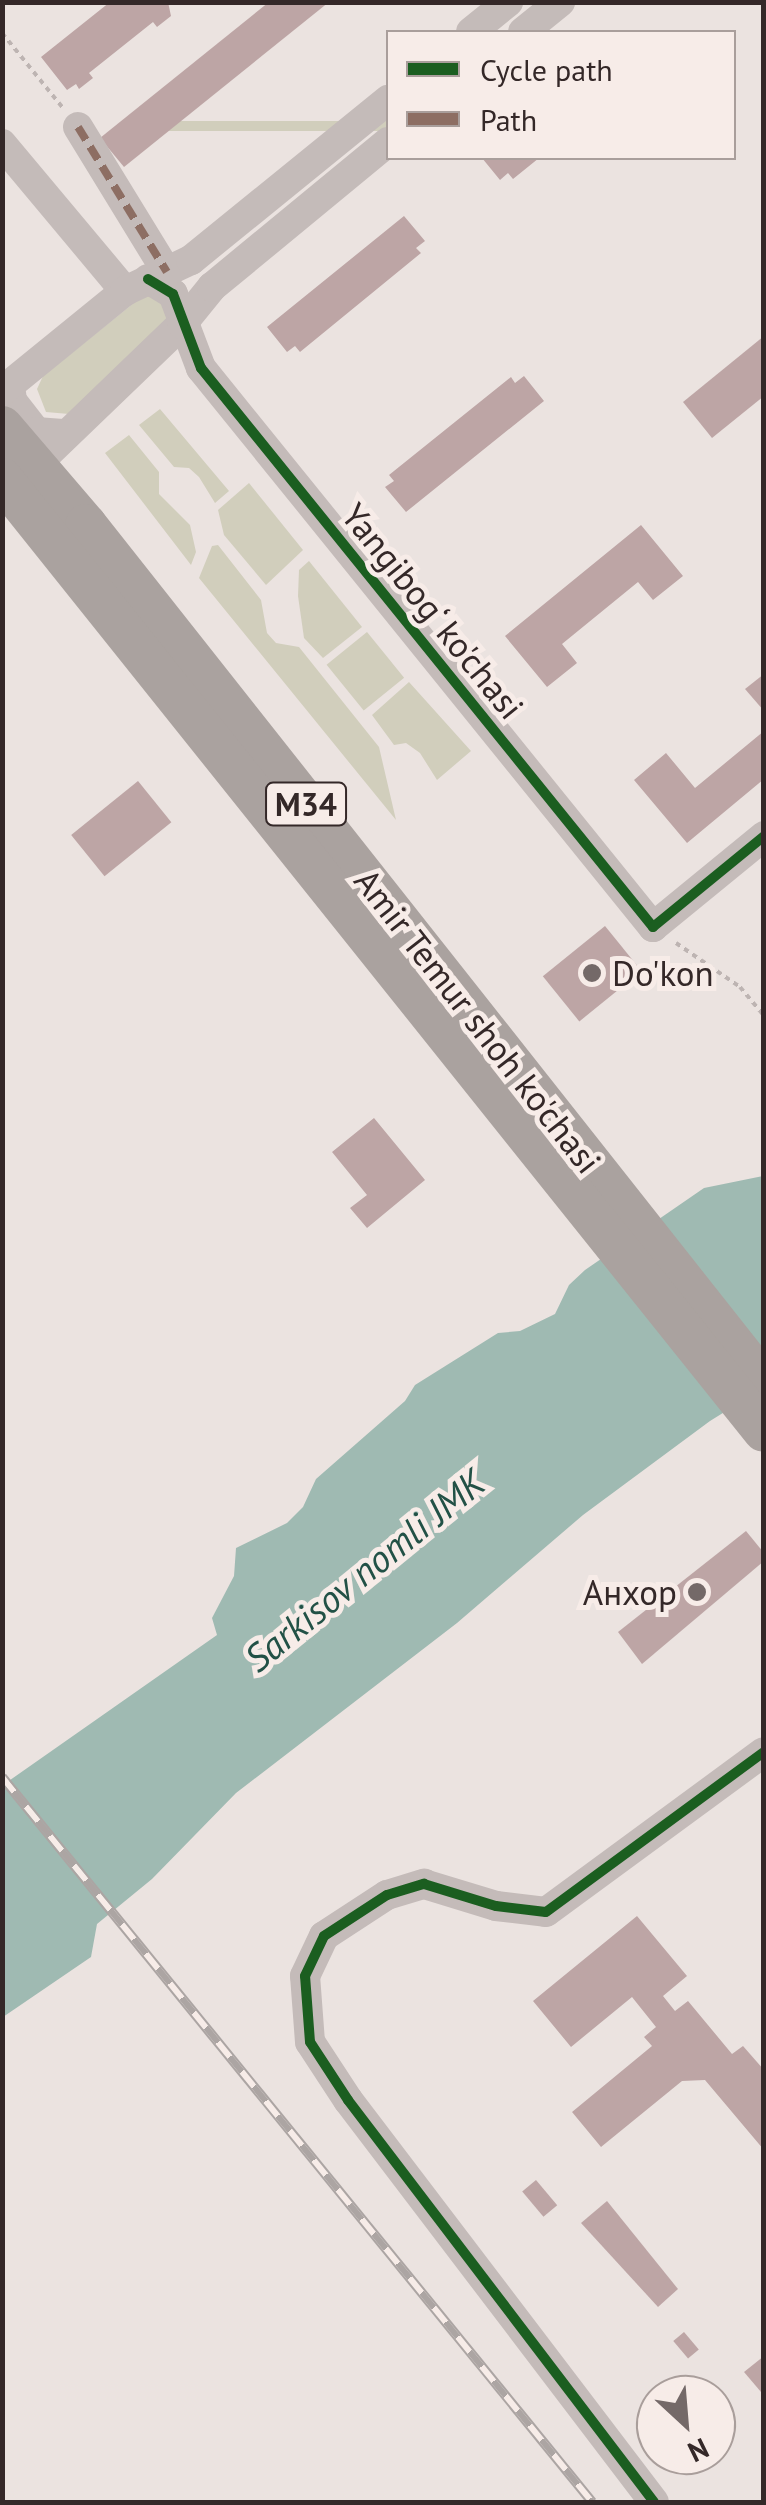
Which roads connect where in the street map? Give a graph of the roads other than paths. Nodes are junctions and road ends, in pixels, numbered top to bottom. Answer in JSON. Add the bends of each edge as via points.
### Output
{"nodes":[{"id":1,"x":508,"y":2,"type":"edge"},
{"id":2,"x":560,"y":2,"type":"edge"},
{"id":3,"x":472,"y":20,"type":"edge"},
{"id":4,"x":525,"y":30,"type":"edge"},
{"id":5,"x":386,"y":102,"type":"edge"},
{"id":6,"x":78,"y":127,"type":"road end"},
{"id":7,"x":2,"y":144,"type":"edge"},
{"id":8,"x":386,"y":144,"type":"edge"},
{"id":9,"x":147,"y":281,"type":"junction"},
{"id":10,"x":182,"y":324,"type":"junction"},
{"id":11,"x":5,"y":402,"type":"edge"},
{"id":12,"x":66,"y":434,"type":"junction"},
{"id":13,"x":16,"y":478,"type":"edge"},
{"id":14,"x":764,"y":836,"type":"edge"},
{"id":15,"x":593,"y":1193,"type":"junction"},
{"id":16,"x":764,"y":1382,"type":"edge"},
{"id":17,"x":764,"y":1431,"type":"edge"},
{"id":18,"x":764,"y":1752,"type":"edge"},
{"id":19,"x":654,"y":2502,"type":"edge"}],
"edges":[{"from":1,"to":3,"type":"street"},
{"from":2,"to":4,"type":"street"},
{"from":5,"to":9,"type":"street","via":[[192,260]]},
{"from":6,"to":9,"type":"street"},
{"from":7,"to":9,"type":"street"},
{"from":8,"to":10,"type":"street","via":[[212,287]]},
{"from":9,"to":10,"type":"street","name":"Yangibog‘ ko'chasi","via":[[172,294]]},
{"from":9,"to":11,"type":"street"},
{"from":10,"to":12,"type":"street"},
{"from":10,"to":14,"type":"street","name":"Yangibog‘ ko'chasi","via":[[200,368],[652,926]]},
{"from":11,"to":12,"type":"street","via":[[12,401],[36,432]]},
{"from":11,"to":13,"type":"highway","name":"Amir Temur shoh ko'chasi","number":"M34"},
{"from":12,"to":13,"type":"street"},
{"from":13,"to":15,"type":"highway","name":"Amir Temur shoh ko'chasi","number":"M34"},
{"from":15,"to":16,"type":"highway","name":"Amir Temur shoh ko'chasi","number":"M34"},
{"from":15,"to":17,"type":"highway","name":"Amir Temur shoh ko'chasi","number":"M34"},
{"from":18,"to":19,"type":"street","via":[[546,1912],[496,1906],[424,1884],[387,1895],[324,1936],[306,1976],[310,2042],[348,2100]]}]}
